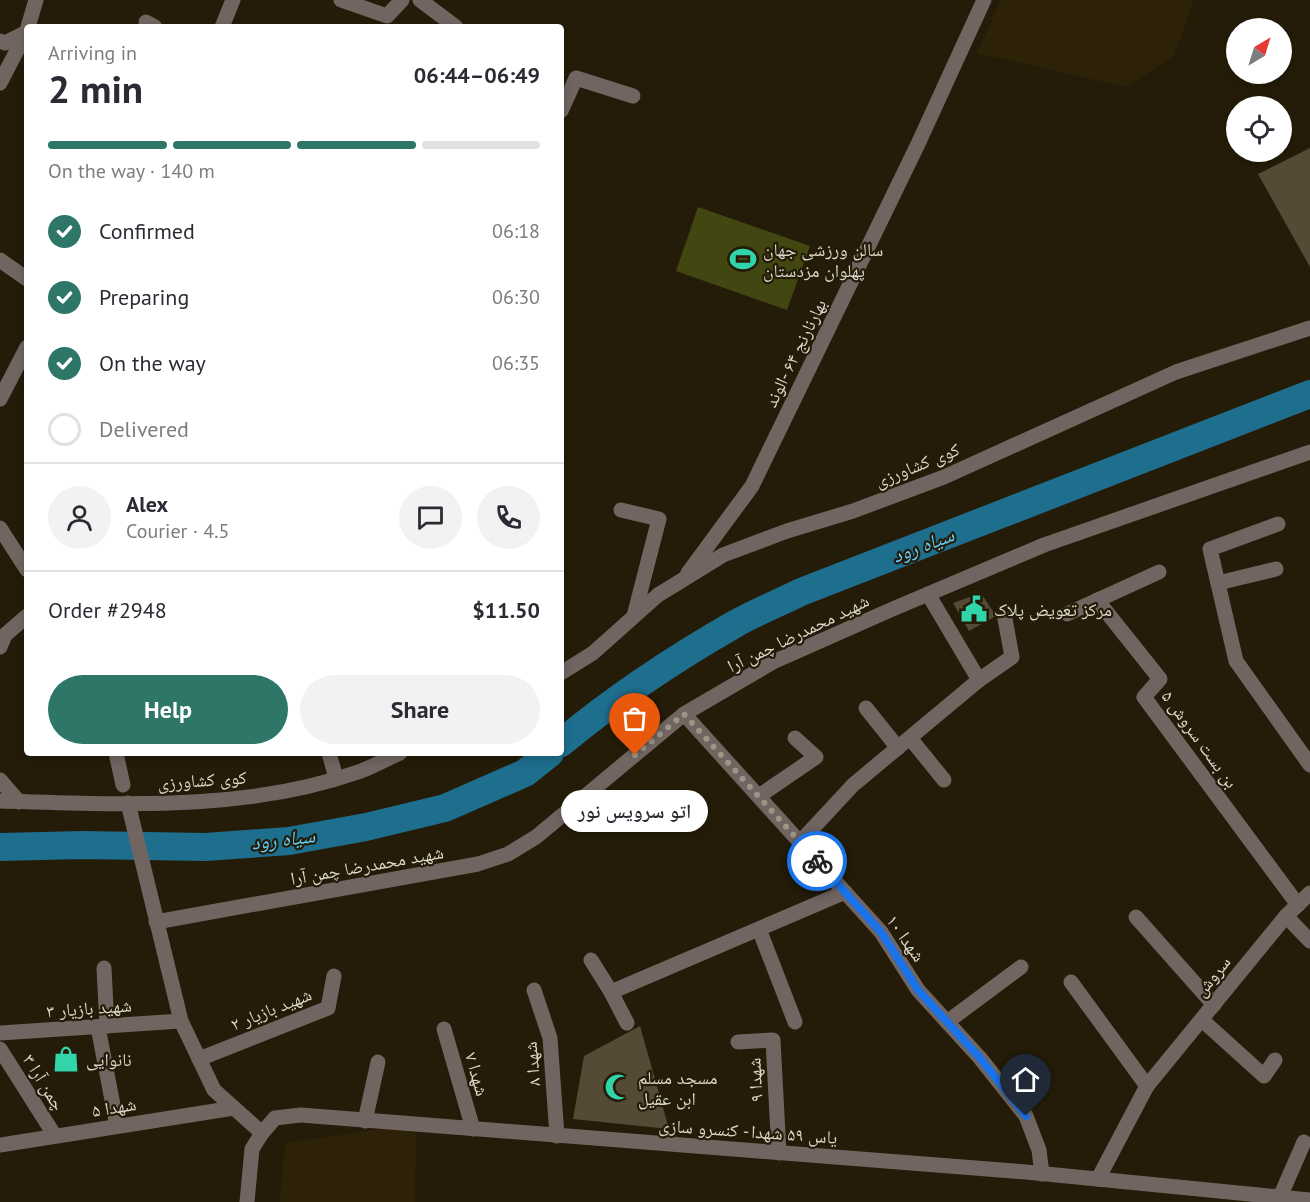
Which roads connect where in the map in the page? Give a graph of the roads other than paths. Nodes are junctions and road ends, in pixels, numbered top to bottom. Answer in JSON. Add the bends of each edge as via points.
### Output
{"nodes":[{"id":1,"x":36,"y":0,"type":"edge"},
{"id":2,"x":233,"y":0,"type":"edge"},
{"id":3,"x":341,"y":0,"type":"edge"},
{"id":4,"x":402,"y":0,"type":"edge"},
{"id":5,"x":420,"y":0,"type":"edge"},
{"id":6,"x":984,"y":0,"type":"edge"},
{"id":7,"x":383,"y":21,"type":"edge"},
{"id":8,"x":29,"y":24,"type":"edge"},
{"id":9,"x":223,"y":24,"type":"edge"},
{"id":10,"x":452,"y":24,"type":"edge"},
{"id":11,"x":24,"y":32,"type":"edge"},
{"id":12,"x":24,"y":36,"type":"edge"},
{"id":13,"x":0,"y":41,"type":"edge"},
{"id":14,"x":0,"y":83,"type":"edge"},
{"id":15,"x":633,"y":96,"type":"dead end"},
{"id":16,"x":564,"y":104,"type":"edge"},
{"id":17,"x":0,"y":260,"type":"edge"},
{"id":18,"x":24,"y":277,"type":"edge"},
{"id":19,"x":1310,"y":328,"type":"edge"},
{"id":20,"x":24,"y":353,"type":"edge"},
{"id":21,"x":0,"y":399,"type":"edge"},
{"id":22,"x":1310,"y":452,"type":"edge"},
{"id":23,"x":621,"y":510,"type":"dead end"},
{"id":24,"x":1278,"y":524,"type":"dead end"},
{"id":25,"x":0,"y":528,"type":"edge"},
{"id":26,"x":24,"y":565,"type":"edge"},
{"id":27,"x":1276,"y":569,"type":"dead end"},
{"id":28,"x":1159,"y":572,"type":"dead end"},
{"id":29,"x":682,"y":580,"type":"junction"},
{"id":30,"x":1218,"y":583,"type":"junction"},
{"id":31,"x":928,"y":594,"type":"junction"},
{"id":32,"x":1097,"y":600,"type":"junction"},
{"id":33,"x":1067,"y":614,"type":"dead end"},
{"id":34,"x":634,"y":616,"type":"junction"},
{"id":35,"x":24,"y":619,"type":"edge"},
{"id":36,"x":1005,"y":619,"type":"dead end"},
{"id":37,"x":2,"y":637,"type":"edge"},
{"id":38,"x":564,"y":671,"type":"edge"},
{"id":39,"x":979,"y":680,"type":"junction"},
{"id":40,"x":866,"y":708,"type":"dead end"},
{"id":41,"x":684,"y":714,"type":"junction"},
{"id":42,"x":795,"y":738,"type":"dead end"},
{"id":43,"x":904,"y":743,"type":"junction"},
{"id":44,"x":117,"y":756,"type":"edge"},
{"id":45,"x":330,"y":756,"type":"edge"},
{"id":46,"x":393,"y":756,"type":"edge"},
{"id":47,"x":1310,"y":765,"type":"edge"},
{"id":48,"x":336,"y":778,"type":"junction"},
{"id":49,"x":0,"y":780,"type":"edge"},
{"id":50,"x":944,"y":780,"type":"dead end"},
{"id":51,"x":123,"y":785,"type":"dead end"},
{"id":52,"x":759,"y":796,"type":"junction"},
{"id":53,"x":0,"y":801,"type":"edge"},
{"id":54,"x":19,"y":802,"type":"junction"},
{"id":55,"x":129,"y":808,"type":"junction"},
{"id":56,"x":800,"y":842,"type":"junction"},
{"id":57,"x":845,"y":892,"type":"junction"},
{"id":58,"x":1310,"y":893,"type":"edge"},
{"id":59,"x":1292,"y":911,"type":"junction"},
{"id":60,"x":1136,"y":917,"type":"dead end"},
{"id":61,"x":156,"y":922,"type":"junction"},
{"id":62,"x":759,"y":929,"type":"junction"},
{"id":63,"x":1310,"y":941,"type":"edge"},
{"id":64,"x":591,"y":960,"type":"dead end"},
{"id":65,"x":1021,"y":967,"type":"dead end"},
{"id":66,"x":104,"y":968,"type":"dead end"},
{"id":67,"x":334,"y":976,"type":"dead end"},
{"id":68,"x":1071,"y":982,"type":"dead end"},
{"id":69,"x":534,"y":990,"type":"dead end"},
{"id":70,"x":611,"y":992,"type":"junction"},
{"id":71,"x":1214,"y":1005,"type":"junction"},
{"id":72,"x":1202,"y":1020,"type":"junction"},
{"id":73,"x":181,"y":1021,"type":"junction"},
{"id":74,"x":795,"y":1022,"type":"dead end"},
{"id":75,"x":947,"y":1022,"type":"junction"},
{"id":76,"x":627,"y":1023,"type":"dead end"},
{"id":77,"x":103,"y":1027,"type":"junction"},
{"id":78,"x":444,"y":1029,"type":"dead end"},
{"id":79,"x":0,"y":1033,"type":"edge"},
{"id":80,"x":738,"y":1042,"type":"dead end"},
{"id":81,"x":0,"y":1049,"type":"edge"},
{"id":82,"x":199,"y":1059,"type":"junction"},
{"id":83,"x":1275,"y":1060,"type":"dead end"},
{"id":84,"x":378,"y":1062,"type":"dead end"},
{"id":85,"x":1148,"y":1086,"type":"junction"},
{"id":86,"x":234,"y":1108,"type":"junction"},
{"id":87,"x":365,"y":1120,"type":"junction"},
{"id":88,"x":117,"y":1126,"type":"junction"},
{"id":89,"x":473,"y":1129,"type":"junction"},
{"id":90,"x":262,"y":1132,"type":"junction"},
{"id":91,"x":55,"y":1136,"type":"junction"},
{"id":92,"x":557,"y":1136,"type":"junction"},
{"id":93,"x":1304,"y":1142,"type":"dead end"},
{"id":94,"x":0,"y":1145,"type":"edge"},
{"id":95,"x":779,"y":1153,"type":"junction"},
{"id":96,"x":1042,"y":1174,"type":"junction"},
{"id":97,"x":1098,"y":1179,"type":"junction"},
{"id":98,"x":1280,"y":1199,"type":"edge"},
{"id":99,"x":1310,"y":1200,"type":"edge"},
{"id":100,"x":247,"y":1202,"type":"edge"}],
"edges":[{"from":1,"to":8,"type":"street"},
{"from":2,"to":9,"type":"street"},
{"from":3,"to":7,"type":"street"},
{"from":4,"to":7,"type":"street"},
{"from":5,"to":10,"type":"street"},
{"from":6,"to":29,"type":"street","name":"بهارنارنج ۶۴ -الوند","via":[[752,486]]},
{"from":11,"to":13,"type":"street","via":[[5,43]]},
{"from":12,"to":14,"type":"street"},
{"from":15,"to":16,"type":"street","via":[[576,78]]},
{"from":17,"to":18,"type":"street"},
{"from":19,"to":29,"type":"street","name":"کوی کشاورزی","via":[[1176,372],[944,477],[723,555]]},
{"from":20,"to":21,"type":"street"},
{"from":22,"to":31,"type":"street","name":"شهید محمدرضا چمن آرا","via":[[1044,545]]},
{"from":23,"to":34,"type":"street","via":[[659,519]]},
{"from":24,"to":30,"type":"street","via":[[1210,549]]},
{"from":25,"to":26,"type":"street"},
{"from":27,"to":30,"type":"street"},
{"from":28,"to":32,"type":"street"},
{"from":29,"to":34,"type":"street","name":"کوی کشاورزی"},
{"from":30,"to":47,"type":"street","via":[[1236,661]]},
{"from":31,"to":39,"type":"street"},
{"from":31,"to":41,"type":"street","name":"شهید محمدرضا چمن آرا","via":[[773,662]]},
{"from":32,"to":33,"type":"street"},
{"from":32,"to":59,"type":"street","name":"بن بست سروش ۵","via":[[1160,680],[1144,697]]},
{"from":34,"to":38,"type":"street","name":"کوی کشاورزی","via":[[592,653]]},
{"from":35,"to":37,"type":"street"},
{"from":36,"to":39,"type":"street","via":[[1012,657]]},
{"from":39,"to":43,"type":"street"},
{"from":40,"to":43,"type":"street"},
{"from":41,"to":52,"type":"street","name":"شهدا ۱۰"},
{"from":41,"to":61,"type":"street","name":"شهید محمدرضا چمن آرا","via":[[536,837],[508,854],[478,864]]},
{"from":42,"to":52,"type":"street","via":[[816,757]]},
{"from":43,"to":50,"type":"street"},
{"from":43,"to":56,"type":"street","via":[[853,785]]},
{"from":44,"to":51,"type":"street"},
{"from":45,"to":48,"type":"street"},
{"from":46,"to":48,"type":"street","name":"کوی کشاورزی"},
{"from":48,"to":55,"type":"street","name":"کوی کشاورزی","via":[[281,792]]},
{"from":49,"to":54,"type":"street"},
{"from":52,"to":56,"type":"street","name":"شهدا ۱۰"},
{"from":53,"to":54,"type":"street","name":"کوی کشاورزی"},
{"from":54,"to":55,"type":"street","name":"کوی کشاورزی"},
{"from":55,"to":61,"type":"street"},
{"from":56,"to":57,"type":"street","name":"شهدا ۱۰"},
{"from":57,"to":62,"type":"street"},
{"from":57,"to":75,"type":"street","name":"شهدا ۱۰","via":[[881,932],[918,990]]},
{"from":58,"to":59,"type":"street","name":"سروش"},
{"from":59,"to":63,"type":"street"},
{"from":59,"to":71,"type":"street","name":"سروش"},
{"from":60,"to":71,"type":"street"},
{"from":61,"to":73,"type":"street"},
{"from":62,"to":70,"type":"street"},
{"from":62,"to":74,"type":"street"},
{"from":64,"to":70,"type":"street"},
{"from":65,"to":75,"type":"street"},
{"from":66,"to":77,"type":"street"},
{"from":67,"to":82,"type":"street","name":"شهید بازیار ۲","via":[[328,1008]]},
{"from":68,"to":85,"type":"street"},
{"from":69,"to":92,"type":"street","name":"شهدا ۸","via":[[550,1038]]},
{"from":70,"to":76,"type":"street"},
{"from":71,"to":72,"type":"street","name":"سروش"},
{"from":72,"to":83,"type":"street","via":[[1264,1076]]},
{"from":72,"to":85,"type":"street","name":"سروش"},
{"from":73,"to":77,"type":"street","name":"شهید بازیار ۳"},
{"from":73,"to":82,"type":"street"},
{"from":75,"to":96,"type":"street","name":"شهدا ۱۰","via":[[1026,1116],[1039,1150]]},
{"from":77,"to":79,"type":"street","name":"شهید بازیار ۳"},
{"from":77,"to":88,"type":"street"},
{"from":78,"to":89,"type":"street","name":"شهدا ۷"},
{"from":80,"to":95,"type":"street","name":"شهدا ۹","via":[[773,1041]]},
{"from":81,"to":91,"type":"street","name":"چمن آرا ۳"},
{"from":82,"to":86,"type":"street","via":[[214,1090]]},
{"from":84,"to":87,"type":"street"},
{"from":85,"to":97,"type":"street","name":"سروش"},
{"from":86,"to":88,"type":"street","name":"شهدا ۵"},
{"from":86,"to":90,"type":"street"},
{"from":87,"to":89,"type":"street","name":"یاس ۵۹ شهدا - کنسرو سازی"},
{"from":87,"to":90,"type":"street","name":"یاس ۵۹ شهدا - کنسرو سازی","via":[[301,1115],[275,1118]]},
{"from":88,"to":91,"type":"street","name":"شهدا ۵"},
{"from":89,"to":92,"type":"street","name":"یاس ۵۹ شهدا - کنسرو سازی"},
{"from":90,"to":100,"type":"street","via":[[252,1149]]},
{"from":91,"to":94,"type":"street","name":"شهدا ۵"},
{"from":92,"to":95,"type":"street","name":"یاس ۵۹ شهدا - کنسرو سازی"},
{"from":93,"to":98,"type":"street"},
{"from":95,"to":96,"type":"street","name":"یاس ۵۹ شهدا - کنسرو سازی"},
{"from":96,"to":97,"type":"street","name":"یاس ۵۹ شهدا - کنسرو سازی"},
{"from":97,"to":98,"type":"street","name":"یاس ۵۹ شهدا - کنسرو سازی"},
{"from":98,"to":99,"type":"street","name":"یاس ۵۹ شهدا - کنسرو سازی"}]}
